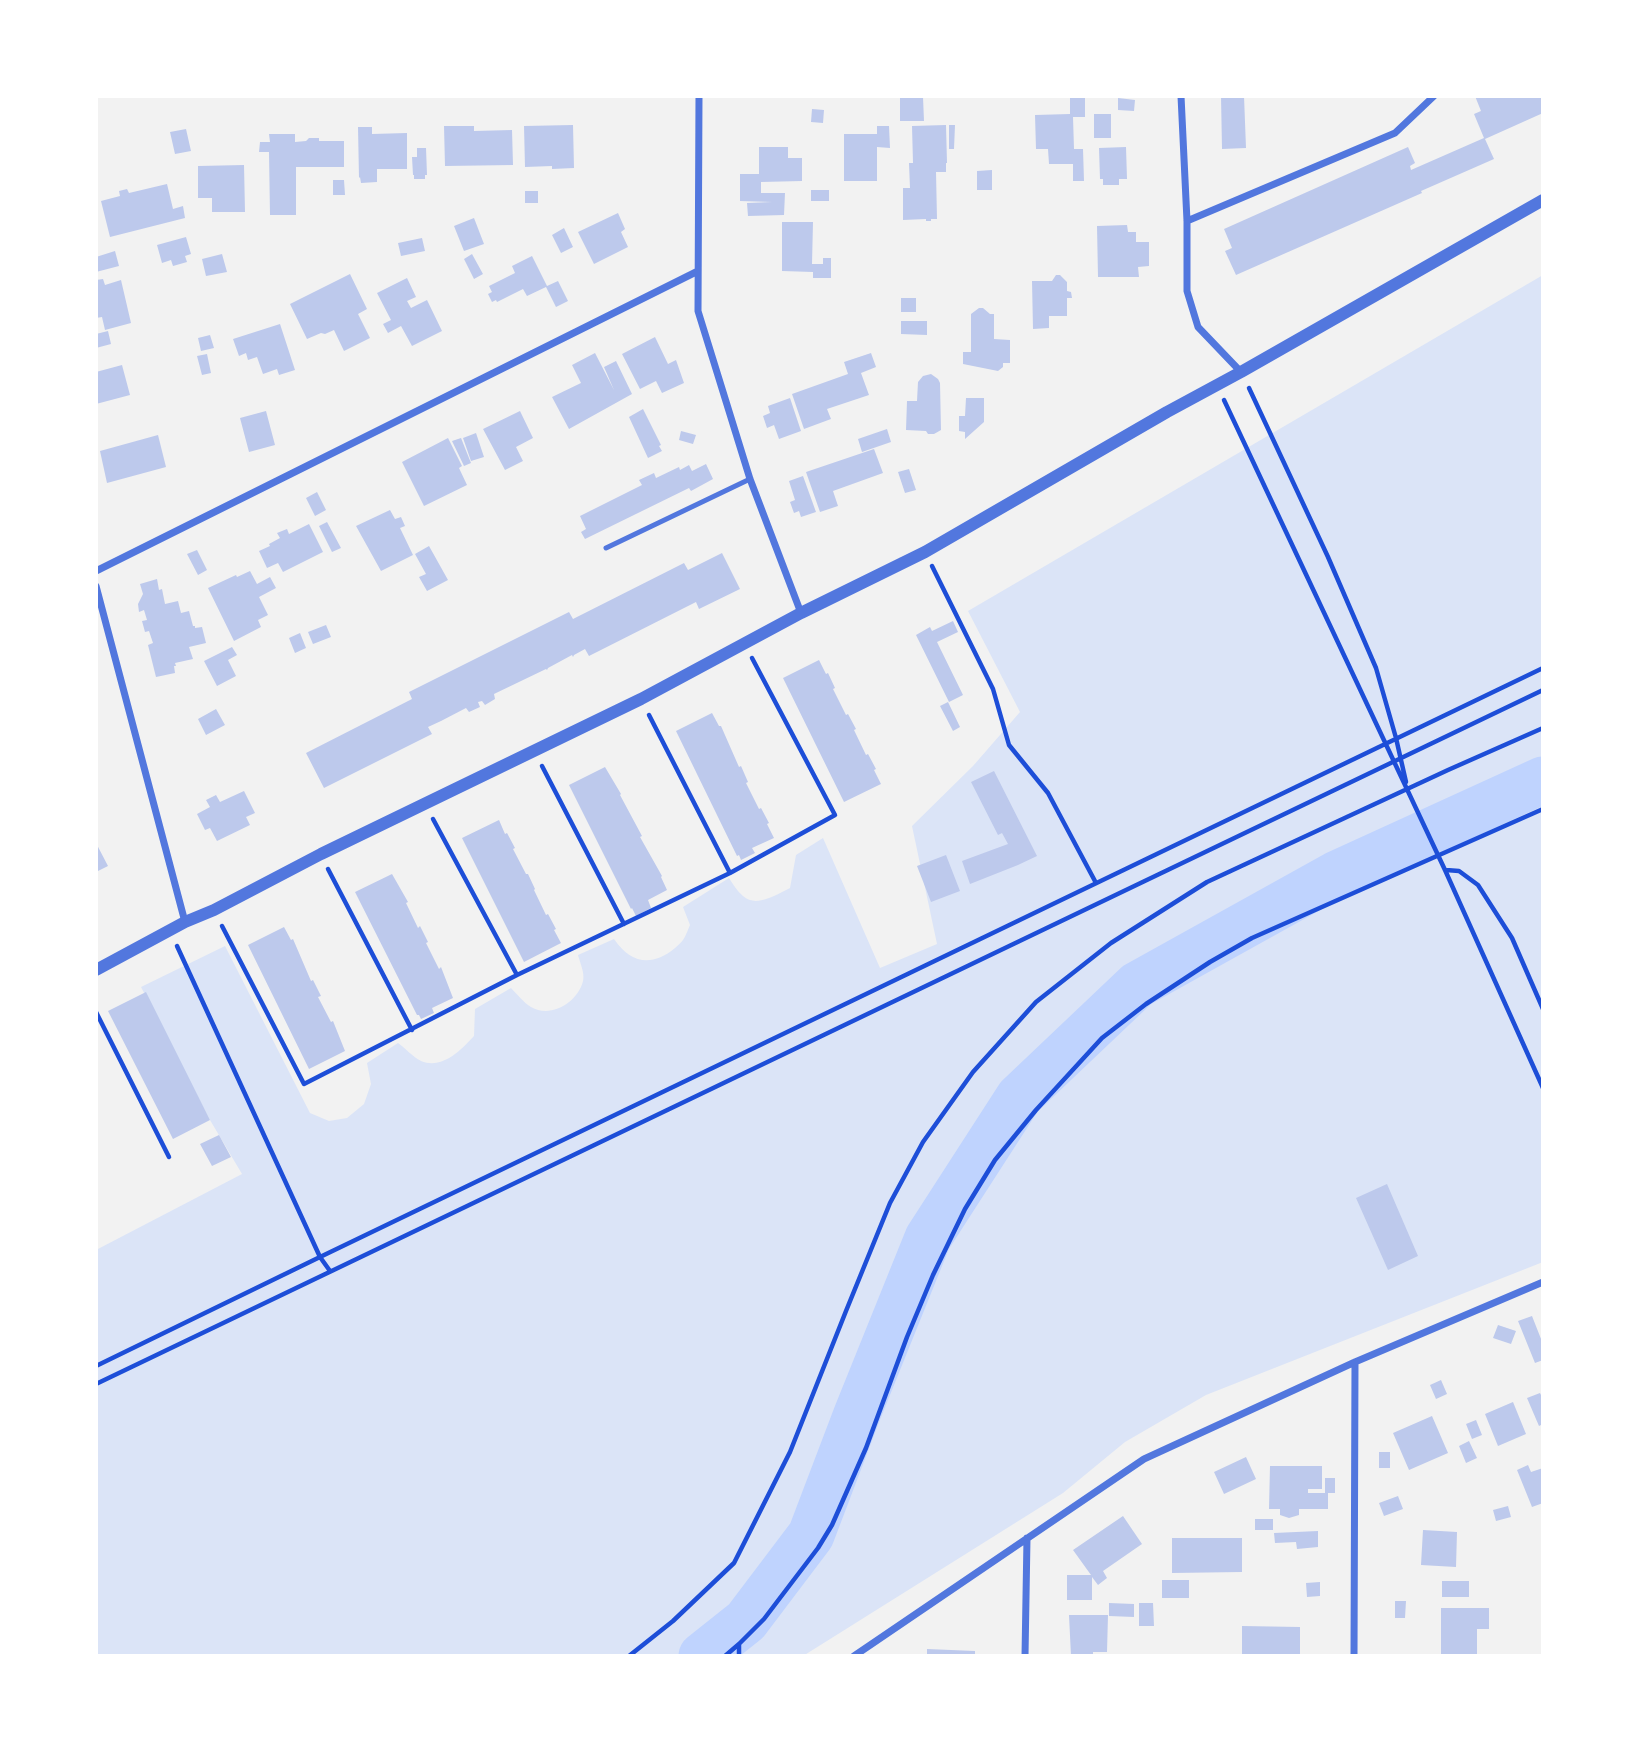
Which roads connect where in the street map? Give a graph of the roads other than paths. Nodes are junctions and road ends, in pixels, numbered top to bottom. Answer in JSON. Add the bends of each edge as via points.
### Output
{"nodes":[{"id":1,"x":699,"y":96,"type":"edge"},
{"id":2,"x":1181,"y":96,"type":"edge"},
{"id":3,"x":1434,"y":96,"type":"edge"},
{"id":4,"x":1543,"y":200,"type":"edge"},
{"id":5,"x":1186,"y":221,"type":"junction"},
{"id":6,"x":698,"y":271,"type":"junction"},
{"id":7,"x":1241,"y":372,"type":"junction"},
{"id":8,"x":750,"y":479,"type":"junction"},
{"id":9,"x":606,"y":548,"type":"dead end"},
{"id":10,"x":96,"y":571,"type":"edge"},
{"id":11,"x":96,"y":586,"type":"edge"},
{"id":12,"x":801,"y":613,"type":"junction"},
{"id":13,"x":185,"y":922,"type":"junction"},
{"id":14,"x":96,"y":970,"type":"edge"},
{"id":15,"x":1543,"y":1282,"type":"edge"},
{"id":16,"x":1355,"y":1362,"type":"junction"},
{"id":17,"x":1027,"y":1538,"type":"junction"},
{"id":18,"x":854,"y":1656,"type":"edge"},
{"id":19,"x":1025,"y":1656,"type":"edge"},
{"id":20,"x":1354,"y":1656,"type":"edge"}],
"edges":[{"from":1,"to":6,"type":"street"},
{"from":2,"to":5,"type":"street"},
{"from":3,"to":5,"type":"street","via":[[1395,133]]},
{"from":4,"to":7,"type":"street"},
{"from":5,"to":7,"type":"street","via":[[1187,291],[1198,327]]},
{"from":6,"to":8,"type":"street","via":[[698,311]]},
{"from":6,"to":10,"type":"street"},
{"from":7,"to":12,"type":"street","via":[[925,552]]},
{"from":8,"to":9,"type":"lane"},
{"from":8,"to":12,"type":"street"},
{"from":11,"to":13,"type":"street"},
{"from":12,"to":13,"type":"street","via":[[640,699]]},
{"from":13,"to":14,"type":"street"},
{"from":15,"to":16,"type":"street"},
{"from":16,"to":17,"type":"street","via":[[1144,1458]]},
{"from":16,"to":20,"type":"street"},
{"from":17,"to":18,"type":"street"},
{"from":17,"to":19,"type":"street"}]}
